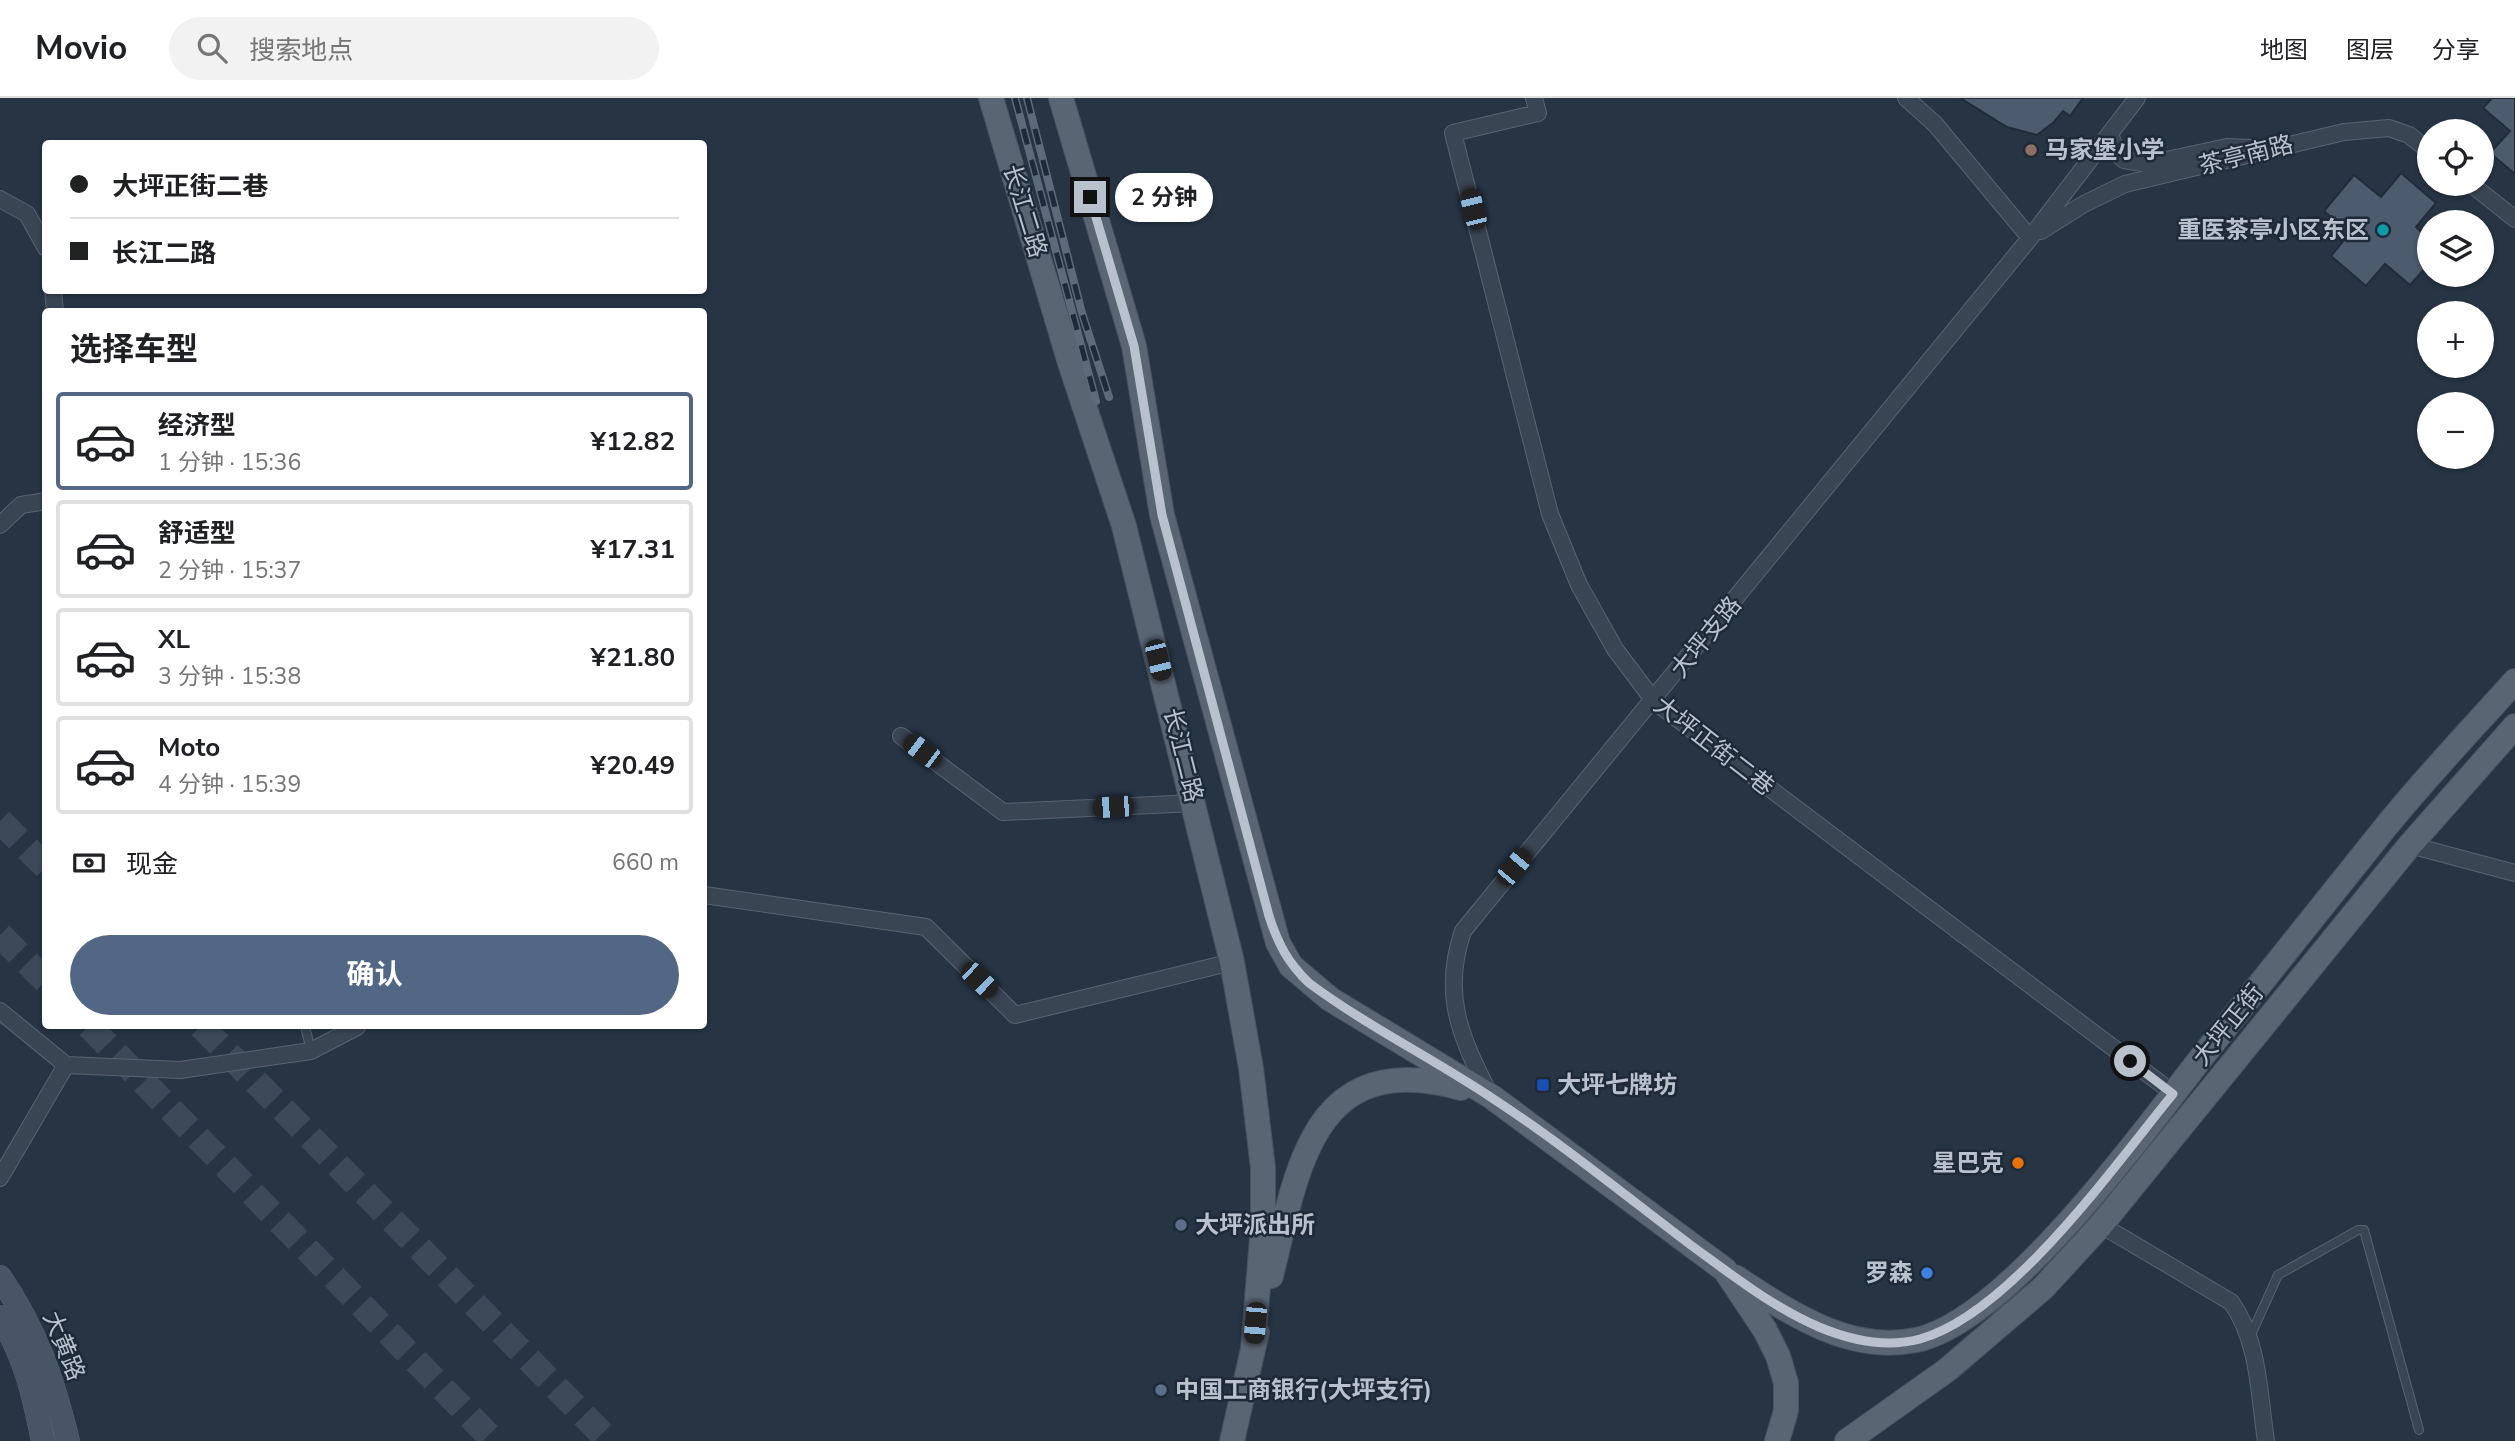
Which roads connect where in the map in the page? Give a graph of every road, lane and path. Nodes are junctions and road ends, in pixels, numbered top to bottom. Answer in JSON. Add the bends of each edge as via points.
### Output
{"nodes":[{"id":1,"x":991,"y":98,"type":"edge"},
{"id":2,"x":1061,"y":98,"type":"edge"},
{"id":3,"x":1534,"y":98,"type":"edge"},
{"id":4,"x":1906,"y":98,"type":"edge"},
{"id":5,"x":2137,"y":98,"type":"edge"},
{"id":6,"x":2110,"y":133,"type":"junction"},
{"id":7,"x":2417,"y":141,"type":"edge"},
{"id":8,"x":2276,"y":148,"type":"junction"},
{"id":9,"x":2486,"y":196,"type":"edge"},
{"id":10,"x":0,"y":199,"type":"edge"},
{"id":11,"x":2515,"y":219,"type":"edge"},
{"id":12,"x":2030,"y":238,"type":"junction"},
{"id":13,"x":42,"y":241,"type":"edge"},
{"id":14,"x":42,"y":502,"type":"edge"},
{"id":15,"x":0,"y":525,"type":"edge"},
{"id":16,"x":2515,"y":681,"type":"edge"},
{"id":17,"x":1654,"y":701,"type":"junction"},
{"id":18,"x":2515,"y":726,"type":"edge"},
{"id":19,"x":901,"y":736,"type":"dead end"},
{"id":20,"x":1195,"y":803,"type":"junction"},
{"id":21,"x":2410,"y":845,"type":"junction"},
{"id":22,"x":2515,"y":873,"type":"edge"},
{"id":23,"x":707,"y":895,"type":"edge"},
{"id":24,"x":1233,"y":962,"type":"junction"},
{"id":25,"x":0,"y":1011,"type":"edge"},
{"id":26,"x":306,"y":1029,"type":"edge"},
{"id":27,"x":353,"y":1029,"type":"edge"},
{"id":28,"x":311,"y":1051,"type":"junction"},
{"id":29,"x":66,"y":1065,"type":"junction"},
{"id":30,"x":2173,"y":1094,"type":"junction"},
{"id":31,"x":1492,"y":1097,"type":"junction"},
{"id":32,"x":0,"y":1178,"type":"edge"},
{"id":33,"x":2101,"y":1225,"type":"junction"},
{"id":34,"x":1725,"y":1270,"type":"junction"},
{"id":35,"x":0,"y":1277,"type":"edge"},
{"id":36,"x":0,"y":1317,"type":"edge"},
{"id":37,"x":2250,"y":1337,"type":"junction"},
{"id":38,"x":1253,"y":1348,"type":"junction"},
{"id":39,"x":2419,"y":1430,"type":"dead end"},
{"id":40,"x":43,"y":1441,"type":"edge"},
{"id":41,"x":68,"y":1441,"type":"edge"},
{"id":42,"x":1232,"y":1441,"type":"edge"},
{"id":43,"x":1777,"y":1441,"type":"edge"},
{"id":44,"x":1847,"y":1441,"type":"edge"},
{"id":45,"x":2266,"y":1441,"type":"edge"}],
"edges":[{"from":1,"to":20,"type":"main road","name":"长江二路","via":[[1124,526]]},
{"from":2,"to":31,"type":"main road","name":"长江二路","via":[[1134,346],[1162,515],[1278,943],[1291,966],[1330,999]]},
{"from":3,"to":17,"type":"street","name":"大坪正街二巷","via":[[1538,113],[1454,133],[1550,514],[1579,585],[1615,649]]},
{"from":4,"to":12,"type":"street","via":[[1935,124]]},
{"from":5,"to":6,"type":"street","name":"大坪支路"},
{"from":6,"to":8,"type":"street","via":[[2117,154],[2136,163],[2227,147]]},
{"from":6,"to":12,"type":"street","name":"大坪支路"},
{"from":7,"to":8,"type":"street","name":"茶亭南路","via":[[2389,128],[2344,132]]},
{"from":8,"to":12,"type":"street","name":"茶亭南路","via":[[2125,184]]},
{"from":9,"to":11,"type":"street"},
{"from":10,"to":13,"type":"street","via":[[27,214]]},
{"from":12,"to":17,"type":"street","name":"大坪支路"},
{"from":14,"to":15,"type":"street","via":[[21,505]]},
{"from":16,"to":30,"type":"main road","name":"大坪正街","via":[[2387,825]]},
{"from":17,"to":30,"type":"street","name":"大坪正街二巷"},
{"from":17,"to":31,"type":"street","name":"大坪支路","via":[[1463,931],[1452,985],[1455,1009],[1468,1053]]},
{"from":18,"to":21,"type":"main road","name":"大坪正街"},
{"from":19,"to":20,"type":"street","via":[[1003,812]]},
{"from":20,"to":24,"type":"main road","name":"长江二路"},
{"from":21,"to":22,"type":"street"},
{"from":21,"to":33,"type":"main road","name":"大坪正街"},
{"from":23,"to":24,"type":"street","via":[[926,927],[1015,1015]]},
{"from":24,"to":38,"type":"main road","name":"长江二路","via":[[1263,1168]]},
{"from":25,"to":29,"type":"street"},
{"from":26,"to":28,"type":"lane"},
{"from":27,"to":28,"type":"street"},
{"from":28,"to":29,"type":"street","via":[[180,1070]]},
{"from":29,"to":32,"type":"street"},
{"from":30,"to":34,"type":"main road","name":"大坪正街","via":[[2045,1246],[2006,1284],[1945,1329],[1892,1343],[1840,1335],[1793,1315]]},
{"from":31,"to":34,"type":"main road","name":"长江二路"},
{"from":31,"to":38,"type":"main road","name":"长江二路","via":[[1426,1079],[1404,1078],[1362,1089],[1341,1103],[1309,1145],[1295,1179]]},
{"from":33,"to":37,"type":"street","via":[[2231,1302]]},
{"from":33,"to":44,"type":"main road","name":"大坪正街","via":[[1997,1330]]},
{"from":34,"to":43,"type":"main road","name":"长江二路","via":[[1778,1356],[1786,1383],[1786,1411]]},
{"from":35,"to":41,"type":"main road","name":"大黄路","via":[[29,1324],[52,1377]]},
{"from":36,"to":40,"type":"main road","name":"大黄路","via":[[32,1387]]},
{"from":37,"to":39,"type":"lane","via":[[2278,1275],[2364,1230]]},
{"from":37,"to":45,"type":"street"},
{"from":38,"to":42,"type":"main road","name":"长江二路"}]}
